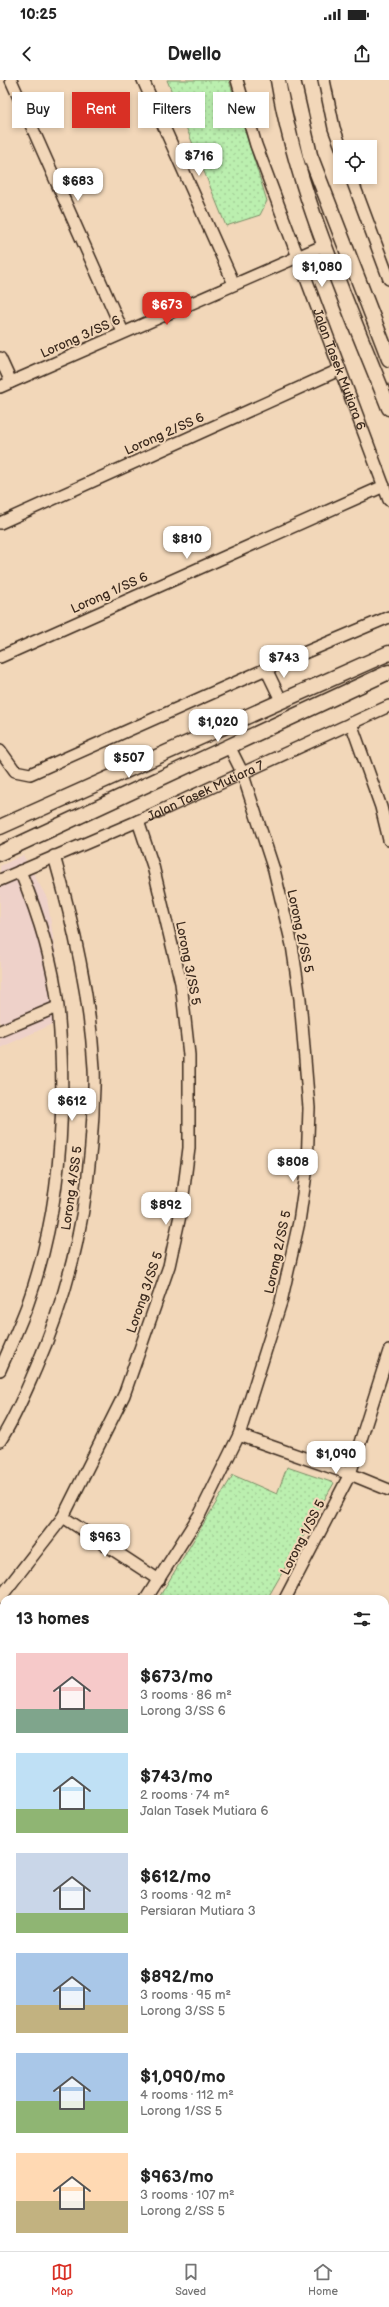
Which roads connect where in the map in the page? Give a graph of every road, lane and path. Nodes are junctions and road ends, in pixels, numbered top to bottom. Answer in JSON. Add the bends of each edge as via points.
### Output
{"nodes":[{"id":1,"x":11,"y":80,"type":"edge"},
{"id":2,"x":143,"y":80,"type":"edge"},
{"id":3,"x":237,"y":80,"type":"edge"},
{"id":4,"x":278,"y":80,"type":"edge"},
{"id":5,"x":293,"y":80,"type":"edge"},
{"id":6,"x":324,"y":80,"type":"edge"},
{"id":7,"x":338,"y":140,"type":"edge"},
{"id":8,"x":354,"y":184,"type":"edge"},
{"id":9,"x":325,"y":245,"type":"junction"},
{"id":10,"x":298,"y":256,"type":"junction"},
{"id":11,"x":389,"y":279,"type":"edge"},
{"id":12,"x":234,"y":284,"type":"junction"},
{"id":13,"x":123,"y":332,"type":"junction"},
{"id":14,"x":0,"y":358,"type":"edge"},
{"id":15,"x":389,"y":359,"type":"edge"},
{"id":16,"x":339,"y":370,"type":"junction"},
{"id":17,"x":11,"y":382,"type":"junction"},
{"id":18,"x":0,"y":387,"type":"edge"},
{"id":19,"x":389,"y":408,"type":"edge"},
{"id":20,"x":384,"y":486,"type":"junction"},
{"id":21,"x":389,"y":500,"type":"edge"},
{"id":22,"x":0,"y":523,"type":"edge"},
{"id":23,"x":389,"y":617,"type":"edge"},
{"id":24,"x":389,"y":653,"type":"edge"},
{"id":25,"x":0,"y":657,"type":"edge"},
{"id":26,"x":266,"y":668,"type":"junction"},
{"id":27,"x":389,"y":672,"type":"edge"},
{"id":28,"x":281,"y":700,"type":"junction"},
{"id":29,"x":389,"y":706,"type":"edge"},
{"id":30,"x":351,"y":722,"type":"junction"},
{"id":31,"x":229,"y":746,"type":"junction"},
{"id":32,"x":0,"y":750,"type":"edge"},
{"id":33,"x":242,"y":772,"type":"junction"},
{"id":34,"x":138,"y":821,"type":"junction"},
{"id":35,"x":0,"y":827,"type":"edge"},
{"id":36,"x":389,"y":840,"type":"edge"},
{"id":37,"x":0,"y":853,"type":"edge"},
{"id":38,"x":54,"y":856,"type":"junction"},
{"id":39,"x":20,"y":871,"type":"junction"},
{"id":40,"x":0,"y":880,"type":"edge"},
{"id":41,"x":58,"y":1006,"type":"junction"},
{"id":42,"x":0,"y":1032,"type":"edge"},
{"id":43,"x":389,"y":1351,"type":"edge"},
{"id":44,"x":0,"y":1370,"type":"edge"},
{"id":45,"x":239,"y":1435,"type":"junction"},
{"id":46,"x":0,"y":1441,"type":"edge"},
{"id":47,"x":350,"y":1474,"type":"junction"},
{"id":48,"x":389,"y":1490,"type":"edge"},
{"id":49,"x":63,"y":1517,"type":"junction"},
{"id":50,"x":159,"y":1580,"type":"junction"},
{"id":51,"x":2,"y":1595,"type":"edge"},
{"id":52,"x":149,"y":1595,"type":"edge"},
{"id":53,"x":287,"y":1595,"type":"edge"}],
"edges":[{"from":1,"to":13,"type":"street"},
{"from":2,"to":12,"type":"street"},
{"from":3,"to":10,"type":"street","name":"Jalan Tasek Mutiara 6","via":[[256,145]]},
{"from":4,"to":9,"type":"street","via":[[293,148]]},
{"from":5,"to":15,"type":"street","via":[[310,155]]},
{"from":6,"to":7,"type":"street"},
{"from":8,"to":11,"type":"street"},
{"from":9,"to":10,"type":"street","name":"Lorong 3/SS 6"},
{"from":9,"to":19,"type":"street"},
{"from":10,"to":12,"type":"street","name":"Lorong 3/SS 6"},
{"from":10,"to":16,"type":"street","name":"Jalan Tasek Mutiara 6"},
{"from":12,"to":13,"type":"street","name":"Lorong 3/SS 6"},
{"from":13,"to":17,"type":"street","name":"Lorong 3/SS 6"},
{"from":14,"to":17,"type":"street"},
{"from":16,"to":20,"type":"street","name":"Jalan Tasek Mutiara 6"},
{"from":16,"to":22,"type":"street","name":"Lorong 2/SS 6"},
{"from":17,"to":18,"type":"street","name":"Lorong 3/SS 6"},
{"from":20,"to":21,"type":"street","name":"Jalan Tasek Mutiara 6"},
{"from":20,"to":25,"type":"street","name":"Lorong 1/SS 6"},
{"from":23,"to":26,"type":"street"},
{"from":24,"to":28,"type":"street"},
{"from":26,"to":28,"type":"street"},
{"from":26,"to":32,"type":"street","via":[[30,774],[15,771]]},
{"from":27,"to":31,"type":"street"},
{"from":28,"to":35,"type":"street"},
{"from":29,"to":30,"type":"street","name":"Jalan Tasek Mutiara 7"},
{"from":30,"to":33,"type":"street","name":"Jalan Tasek Mutiara 7"},
{"from":30,"to":36,"type":"street","via":[[381,807]]},
{"from":31,"to":33,"type":"street","name":"Lorong 2/SS 5"},
{"from":31,"to":37,"type":"street"},
{"from":33,"to":34,"type":"street","name":"Jalan Tasek Mutiara 7"},
{"from":33,"to":45,"type":"street","name":"Lorong 2/SS 5","via":[[274,870],[292,945],[300,999],[309,1108],[307,1167],[299,1222],[281,1302]]},
{"from":34,"to":38,"type":"street","name":"Jalan Tasek Mutiara 7"},
{"from":34,"to":49,"type":"street","name":"Lorong 3/SS 5","via":[[153,866],[181,983],[190,1055],[189,1148],[169,1266],[124,1395]]},
{"from":38,"to":39,"type":"street","name":"Jalan Tasek Mutiara 7"},
{"from":38,"to":46,"type":"street","name":"Lorong 4/SS 5","via":[[70,915],[87,996],[94,1070],[91,1154],[77,1250],[51,1332],[15,1419]]},
{"from":39,"to":40,"type":"street","name":"Jalan Tasek Mutiara 7"},
{"from":39,"to":41,"type":"street","via":[[44,937]]},
{"from":41,"to":42,"type":"street"},
{"from":41,"to":44,"type":"street","via":[[62,1080],[59,1160],[45,1241],[27,1305]]},
{"from":43,"to":47,"type":"street","name":"Lorong 1/SS 5"},
{"from":45,"to":47,"type":"street"},
{"from":45,"to":50,"type":"street","name":"Lorong 2/SS 5","via":[[200,1514]]},
{"from":47,"to":48,"type":"street"},
{"from":47,"to":53,"type":"street","name":"Lorong 1/SS 5"},
{"from":49,"to":50,"type":"street"},
{"from":49,"to":51,"type":"street","name":"Lorong 3/SS 5"},
{"from":50,"to":52,"type":"street","name":"Lorong 2/SS 5"}]}
